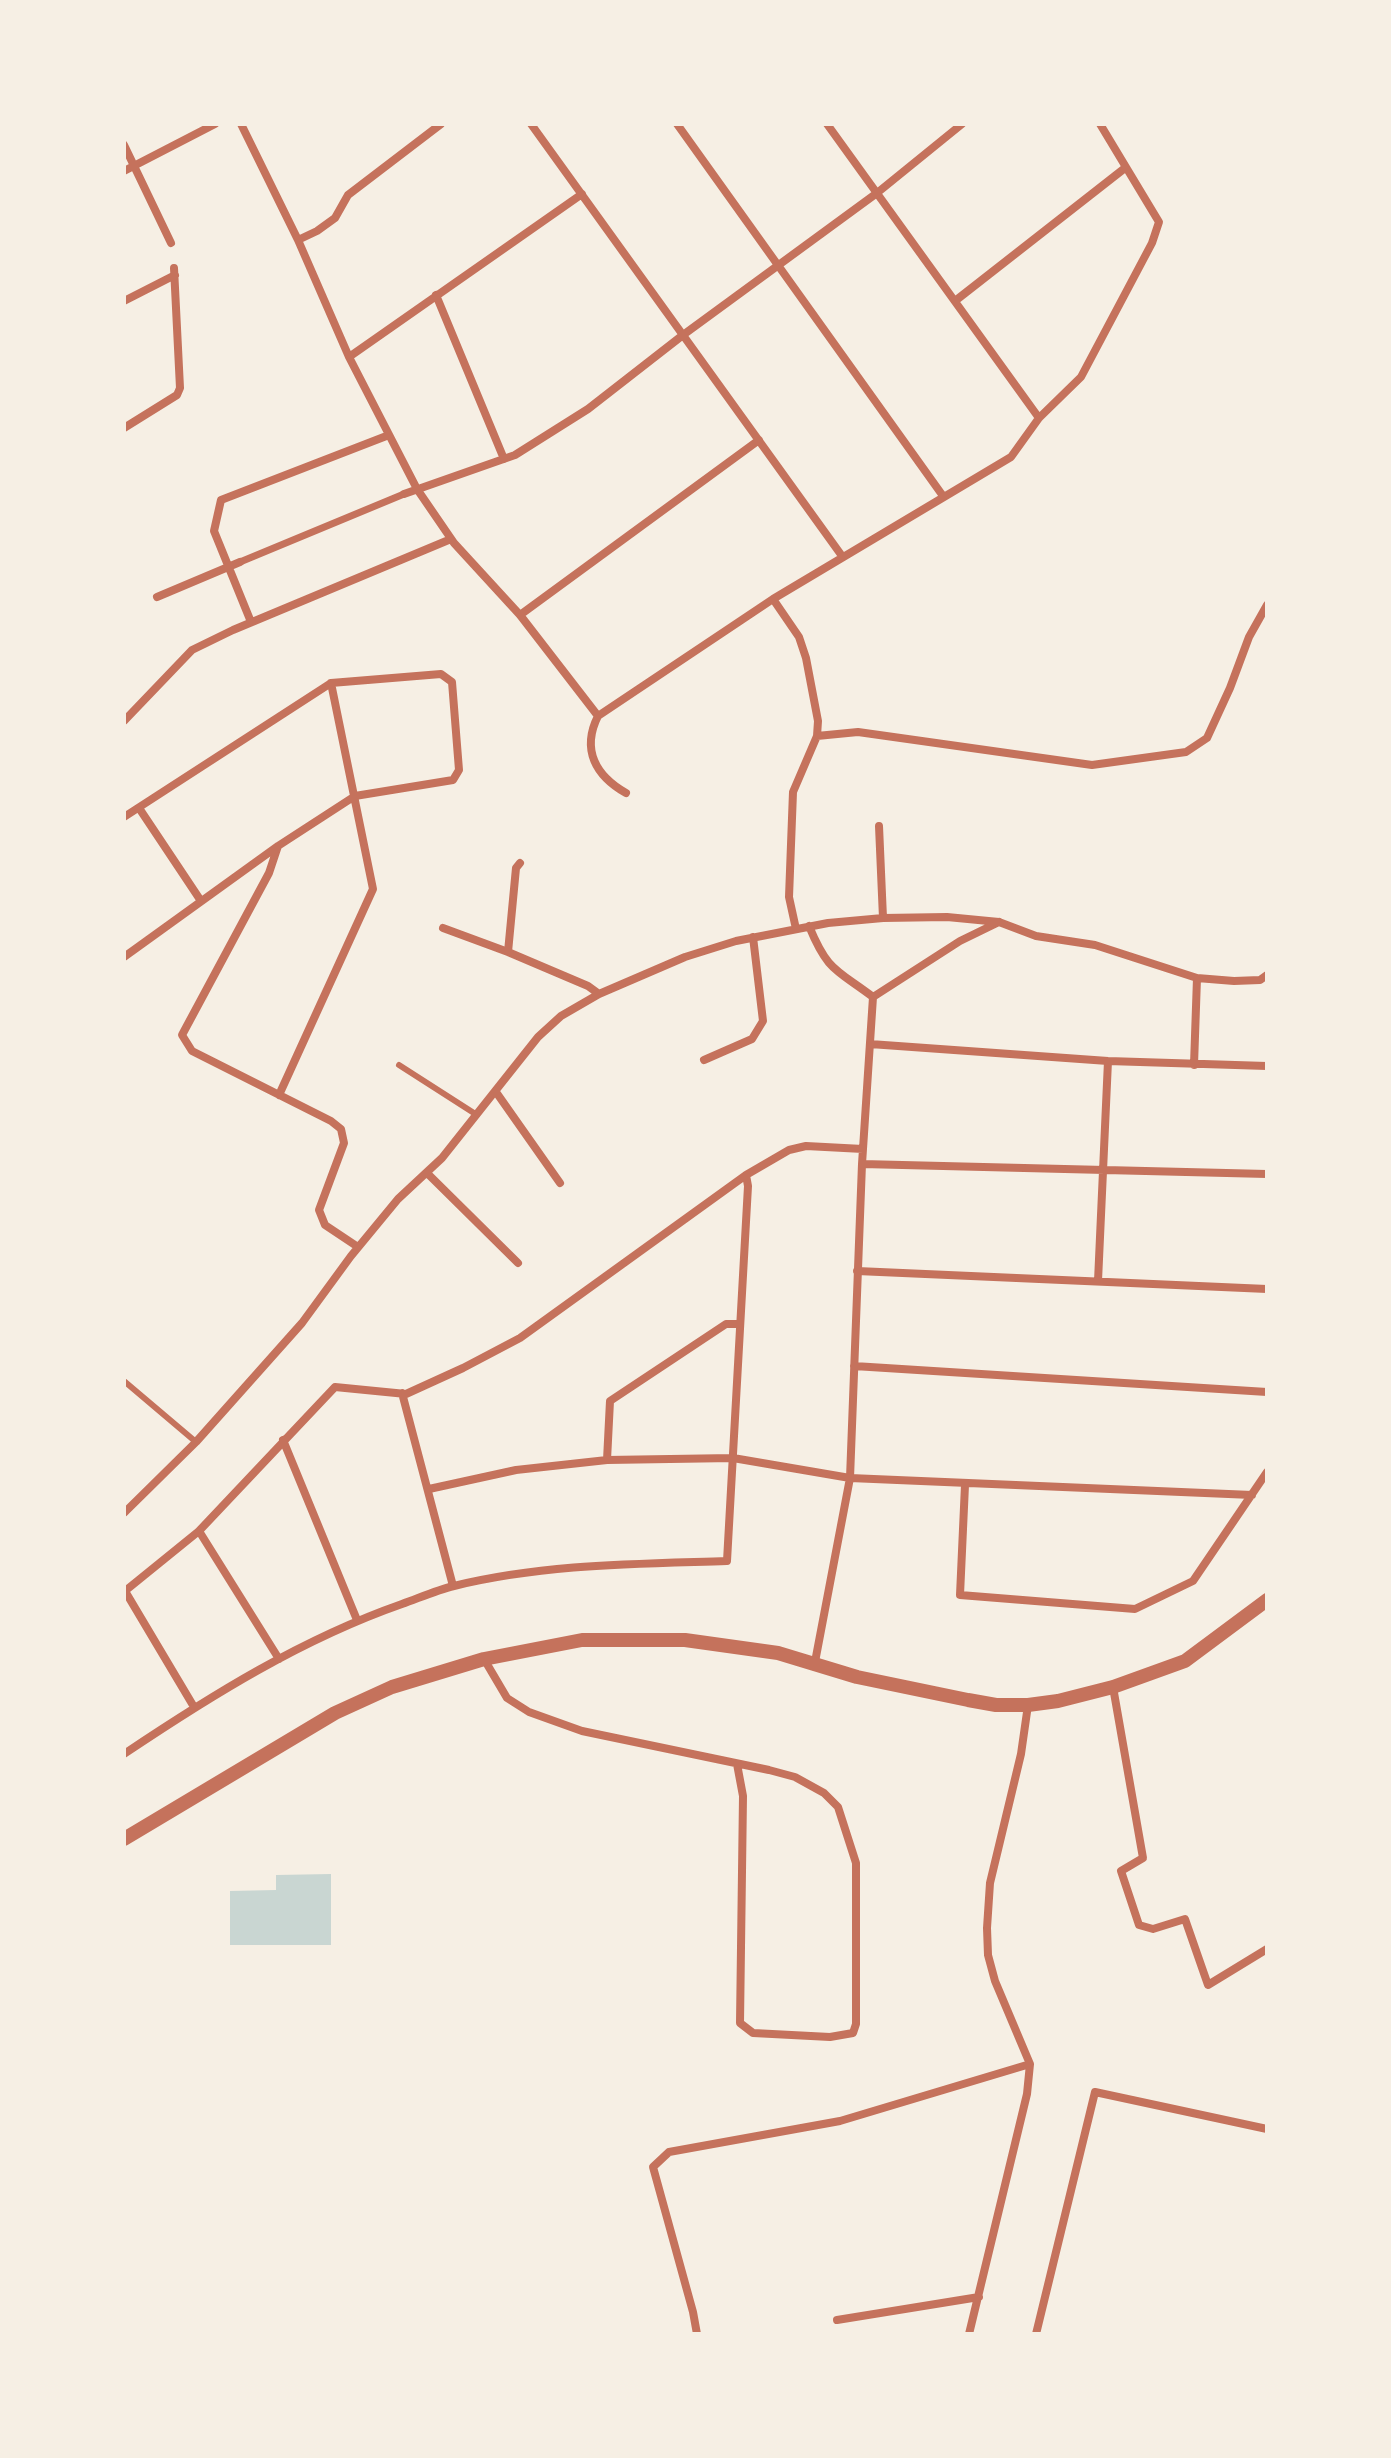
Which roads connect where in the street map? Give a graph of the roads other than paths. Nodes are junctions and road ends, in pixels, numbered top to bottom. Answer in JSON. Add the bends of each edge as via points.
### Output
{"nodes":[{"id":1,"x":215,"y":124,"type":"edge"},
{"id":2,"x":241,"y":124,"type":"edge"},
{"id":3,"x":441,"y":124,"type":"edge"},
{"id":4,"x":531,"y":124,"type":"edge"},
{"id":5,"x":677,"y":124,"type":"edge"},
{"id":6,"x":827,"y":124,"type":"edge"},
{"id":7,"x":962,"y":124,"type":"edge"},
{"id":8,"x":1100,"y":124,"type":"edge"},
{"id":9,"x":124,"y":145,"type":"edge"},
{"id":10,"x":134,"y":166,"type":"junction"},
{"id":11,"x":1125,"y":168,"type":"junction"},
{"id":12,"x":124,"y":171,"type":"edge"},
{"id":13,"x":877,"y":193,"type":"junction"},
{"id":14,"x":582,"y":194,"type":"junction"},
{"id":15,"x":298,"y":240,"type":"junction"},
{"id":16,"x":171,"y":243,"type":"dead end"},
{"id":17,"x":779,"y":266,"type":"junction"},
{"id":18,"x":436,"y":295,"type":"junction"},
{"id":19,"x":124,"y":301,"type":"edge"},
{"id":20,"x":955,"y":301,"type":"junction"},
{"id":21,"x":683,"y":335,"type":"junction"},
{"id":22,"x":349,"y":357,"type":"junction"},
{"id":23,"x":1039,"y":418,"type":"junction"},
{"id":24,"x":124,"y":428,"type":"edge"},
{"id":25,"x":389,"y":435,"type":"junction"},
{"id":26,"x":759,"y":440,"type":"junction"},
{"id":27,"x":504,"y":459,"type":"junction"},
{"id":28,"x":417,"y":489,"type":"junction"},
{"id":29,"x":404,"y":494,"type":"joint"},
{"id":30,"x":943,"y":496,"type":"junction"},
{"id":31,"x":451,"y":539,"type":"junction"},
{"id":32,"x":842,"y":556,"type":"junction"},
{"id":33,"x":240,"y":562,"type":"joint"},
{"id":34,"x":228,"y":567,"type":"junction"},
{"id":35,"x":157,"y":597,"type":"dead end"},
{"id":36,"x":773,"y":599,"type":"junction"},
{"id":37,"x":1267,"y":605,"type":"edge"},
{"id":38,"x":520,"y":615,"type":"junction"},
{"id":39,"x":251,"y":622,"type":"junction"},
{"id":40,"x":331,"y":683,"type":"junction"},
{"id":41,"x":598,"y":716,"type":"junction"},
{"id":42,"x":124,"y":721,"type":"edge"},
{"id":43,"x":817,"y":736,"type":"junction"},
{"id":44,"x":626,"y":793,"type":"dead end"},
{"id":45,"x":355,"y":796,"type":"junction"},
{"id":46,"x":139,"y":808,"type":"junction"},
{"id":47,"x":124,"y":817,"type":"edge"},
{"id":48,"x":879,"y":826,"type":"dead end"},
{"id":49,"x":278,"y":846,"type":"junction"},
{"id":50,"x":520,"y":863,"type":"dead end"},
{"id":51,"x":201,"y":901,"type":"junction"},
{"id":52,"x":883,"y":918,"type":"junction"},
{"id":53,"x":999,"y":922,"type":"junction"},
{"id":54,"x":809,"y":926,"type":"junction"},
{"id":55,"x":443,"y":928,"type":"dead end"},
{"id":56,"x":796,"y":929,"type":"junction"},
{"id":57,"x":753,"y":937,"type":"junction"},
{"id":58,"x":508,"y":952,"type":"junction"},
{"id":59,"x":124,"y":957,"type":"edge"},
{"id":60,"x":1267,"y":975,"type":"edge"},
{"id":61,"x":1197,"y":978,"type":"junction"},
{"id":62,"x":599,"y":994,"type":"junction"},
{"id":63,"x":873,"y":997,"type":"junction"},
{"id":64,"x":870,"y":1044,"type":"junction"},
{"id":65,"x":704,"y":1060,"type":"dead end"},
{"id":66,"x":1108,"y":1061,"type":"junction"},
{"id":67,"x":399,"y":1065,"type":"dead end"},
{"id":68,"x":1194,"y":1065,"type":"junction"},
{"id":69,"x":1267,"y":1066,"type":"edge"},
{"id":70,"x":496,"y":1092,"type":"junction"},
{"id":71,"x":279,"y":1095,"type":"junction"},
{"id":72,"x":477,"y":1115,"type":"junction"},
{"id":73,"x":863,"y":1149,"type":"junction"},
{"id":74,"x":862,"y":1164,"type":"junction"},
{"id":75,"x":1104,"y":1170,"type":"junction"},
{"id":76,"x":427,"y":1173,"type":"junction"},
{"id":77,"x":1267,"y":1174,"type":"edge"},
{"id":78,"x":746,"y":1175,"type":"junction"},
{"id":79,"x":560,"y":1183,"type":"dead end"},
{"id":80,"x":358,"y":1247,"type":"junction"},
{"id":81,"x":518,"y":1263,"type":"dead end"},
{"id":82,"x":857,"y":1271,"type":"junction"},
{"id":83,"x":1098,"y":1281,"type":"junction"},
{"id":84,"x":1267,"y":1289,"type":"edge"},
{"id":85,"x":740,"y":1324,"type":"junction"},
{"id":86,"x":854,"y":1366,"type":"junction"},
{"id":87,"x":124,"y":1381,"type":"edge"},
{"id":88,"x":1267,"y":1392,"type":"edge"},
{"id":89,"x":402,"y":1393,"type":"junction"},
{"id":90,"x":283,"y":1440,"type":"junction"},
{"id":91,"x":196,"y":1442,"type":"junction"},
{"id":92,"x":733,"y":1458,"type":"junction"},
{"id":93,"x":607,"y":1460,"type":"junction"},
{"id":94,"x":1267,"y":1472,"type":"edge"},
{"id":95,"x":850,"y":1478,"type":"junction"},
{"id":96,"x":965,"y":1485,"type":"junction"},
{"id":97,"x":429,"y":1489,"type":"junction"},
{"id":98,"x":1252,"y":1495,"type":"junction"},
{"id":99,"x":124,"y":1513,"type":"edge"},
{"id":100,"x":199,"y":1531,"type":"junction"},
{"id":101,"x":453,"y":1586,"type":"junction"},
{"id":102,"x":1267,"y":1600,"type":"edge"},
{"id":103,"x":357,"y":1620,"type":"junction"},
{"id":104,"x":279,"y":1659,"type":"junction"},
{"id":105,"x":484,"y":1659,"type":"junction"},
{"id":106,"x":815,"y":1662,"type":"junction"},
{"id":107,"x":1113,"y":1687,"type":"junction"},
{"id":108,"x":1028,"y":1705,"type":"junction"},
{"id":109,"x":194,"y":1707,"type":"junction"},
{"id":110,"x":124,"y":1754,"type":"edge"},
{"id":111,"x":737,"y":1764,"type":"junction"},
{"id":112,"x":124,"y":1839,"type":"edge"},
{"id":113,"x":1267,"y":1949,"type":"edge"},
{"id":114,"x":1030,"y":2064,"type":"junction"},
{"id":115,"x":1267,"y":2129,"type":"edge"},
{"id":116,"x":979,"y":2297,"type":"junction"},
{"id":117,"x":837,"y":2320,"type":"dead end"},
{"id":118,"x":697,"y":2334,"type":"edge"},
{"id":119,"x":969,"y":2334,"type":"edge"},
{"id":120,"x":1036,"y":2334,"type":"edge"}],
"edges":[{"from":1,"to":10,"type":"street"},
{"from":2,"to":15,"type":"street"},
{"from":3,"to":15,"type":"street","via":[[348,195],[335,218]]},
{"from":4,"to":14,"type":"street"},
{"from":5,"to":17,"type":"street"},
{"from":6,"to":13,"type":"street"},
{"from":7,"to":13,"type":"street"},
{"from":8,"to":11,"type":"street"},
{"from":9,"to":10,"type":"street"},
{"from":10,"to":12,"type":"street"},
{"from":10,"to":16,"type":"street"},
{"from":11,"to":20,"type":"street"},
{"from":11,"to":23,"type":"street","via":[[1159,222],[1152,243],[1081,377]]},
{"from":13,"to":17,"type":"street"},
{"from":13,"to":20,"type":"street"},
{"from":14,"to":18,"type":"street"},
{"from":14,"to":21,"type":"street"},
{"from":15,"to":22,"type":"street"},
{"from":17,"to":21,"type":"street"},
{"from":17,"to":30,"type":"street"},
{"from":18,"to":22,"type":"street"},
{"from":18,"to":27,"type":"street"},
{"from":19,"to":24,"type":"street","via":[[174,271],[180,388]]},
{"from":20,"to":23,"type":"street"},
{"from":21,"to":26,"type":"street"},
{"from":21,"to":27,"type":"street","via":[[588,409]]},
{"from":22,"to":25,"type":"street"},
{"from":23,"to":30,"type":"street","via":[[1011,457]]},
{"from":25,"to":28,"type":"street"},
{"from":25,"to":34,"type":"street","via":[[221,500],[214,531]]},
{"from":26,"to":32,"type":"street"},
{"from":26,"to":38,"type":"street"},
{"from":27,"to":28,"type":"street"},
{"from":28,"to":29,"type":"street"},
{"from":28,"to":31,"type":"street"},
{"from":29,"to":33,"type":"street"},
{"from":30,"to":32,"type":"street"},
{"from":31,"to":38,"type":"street"},
{"from":31,"to":39,"type":"street"},
{"from":32,"to":36,"type":"street"},
{"from":33,"to":34,"type":"street"},
{"from":34,"to":35,"type":"street"},
{"from":34,"to":39,"type":"street"},
{"from":36,"to":41,"type":"street"},
{"from":36,"to":43,"type":"street","via":[[799,637],[806,658]]},
{"from":37,"to":43,"type":"street","via":[[1207,738],[1186,752],[1092,765],[858,732]]},
{"from":38,"to":41,"type":"street"},
{"from":39,"to":42,"type":"street","via":[[192,650]]},
{"from":40,"to":45,"type":"street"},
{"from":40,"to":45,"type":"street","via":[[441,674],[452,682],[459,770],[453,780]]},
{"from":40,"to":46,"type":"street"},
{"from":41,"to":44,"type":"street","via":[[591,746],[598,771]]},
{"from":43,"to":56,"type":"street","via":[[793,792],[789,897]]},
{"from":45,"to":49,"type":"street"},
{"from":45,"to":71,"type":"street","via":[[373,889]]},
{"from":46,"to":47,"type":"street"},
{"from":46,"to":51,"type":"street"},
{"from":48,"to":52,"type":"street"},
{"from":49,"to":51,"type":"street"},
{"from":49,"to":71,"type":"street","via":[[269,873],[182,1035],[192,1051]]},
{"from":50,"to":58,"type":"street"},
{"from":51,"to":59,"type":"street"},
{"from":52,"to":53,"type":"street"},
{"from":52,"to":54,"type":"street"},
{"from":53,"to":61,"type":"street"},
{"from":53,"to":63,"type":"street"},
{"from":54,"to":56,"type":"street"},
{"from":54,"to":63,"type":"street","via":[[836,973]]},
{"from":55,"to":58,"type":"street"},
{"from":56,"to":57,"type":"street"},
{"from":57,"to":62,"type":"street","via":[[685,957]]},
{"from":57,"to":65,"type":"street","via":[[763,1021],[752,1039]]},
{"from":58,"to":62,"type":"street"},
{"from":60,"to":61,"type":"street","via":[[1260,980]]},
{"from":61,"to":68,"type":"street"},
{"from":62,"to":70,"type":"street","via":[[538,1037]]},
{"from":63,"to":64,"type":"street"},
{"from":64,"to":66,"type":"street"},
{"from":64,"to":73,"type":"street"},
{"from":66,"to":68,"type":"street"},
{"from":66,"to":75,"type":"street"},
{"from":67,"to":72,"type":"lane"},
{"from":68,"to":69,"type":"street"},
{"from":70,"to":72,"type":"street"},
{"from":70,"to":79,"type":"street"},
{"from":71,"to":80,"type":"street","via":[[341,1129],[344,1143],[319,1210],[325,1225]]},
{"from":72,"to":76,"type":"street"},
{"from":73,"to":74,"type":"street"},
{"from":73,"to":78,"type":"street","via":[[806,1146]]},
{"from":74,"to":75,"type":"street"},
{"from":74,"to":82,"type":"street"},
{"from":75,"to":77,"type":"street"},
{"from":75,"to":83,"type":"street"},
{"from":76,"to":80,"type":"street"},
{"from":76,"to":81,"type":"street"},
{"from":78,"to":85,"type":"street"},
{"from":78,"to":89,"type":"street","via":[[520,1338]]},
{"from":80,"to":91,"type":"street","via":[[302,1323]]},
{"from":82,"to":83,"type":"street"},
{"from":82,"to":86,"type":"street"},
{"from":83,"to":84,"type":"street"},
{"from":85,"to":92,"type":"street"},
{"from":85,"to":93,"type":"street","via":[[726,1324],[610,1401]]},
{"from":86,"to":88,"type":"street"},
{"from":86,"to":95,"type":"street"},
{"from":87,"to":91,"type":"lane"},
{"from":89,"to":90,"type":"street","via":[[335,1387]]},
{"from":89,"to":97,"type":"street"},
{"from":90,"to":100,"type":"street"},
{"from":90,"to":103,"type":"street"},
{"from":91,"to":99,"type":"street"},
{"from":92,"to":93,"type":"street"},
{"from":92,"to":95,"type":"street"},
{"from":92,"to":101,"type":"street","via":[[727,1561],[565,1566]]},
{"from":93,"to":97,"type":"street","via":[[516,1470]]},
{"from":94,"to":98,"type":"street"},
{"from":95,"to":96,"type":"street"},
{"from":95,"to":106,"type":"street"},
{"from":96,"to":98,"type":"street"},
{"from":96,"to":98,"type":"street","via":[[960,1595],[1135,1609],[1193,1581]]},
{"from":97,"to":101,"type":"street"},
{"from":100,"to":104,"type":"street"},
{"from":100,"to":109,"type":"street","via":[[125,1591]]},
{"from":101,"to":103,"type":"street"},
{"from":102,"to":107,"type":"street","via":[[1185,1661]]},
{"from":103,"to":104,"type":"street"},
{"from":104,"to":109,"type":"street"},
{"from":105,"to":106,"type":"street","via":[[582,1640],[631,1639],[736,1646]]},
{"from":105,"to":111,"type":"street","via":[[507,1698],[529,1712],[582,1731]]},
{"from":105,"to":112,"type":"street","via":[[392,1687],[335,1713]]},
{"from":106,"to":108,"type":"street","via":[[857,1677],[968,1700]]},
{"from":107,"to":108,"type":"street"},
{"from":107,"to":113,"type":"street","via":[[1143,1858],[1121,1871],[1139,1925],[1150,1930],[1185,1919],[1208,1985]]},
{"from":108,"to":114,"type":"street","via":[[990,1883],[987,1928],[995,1981]]},
{"from":109,"to":110,"type":"street"},
{"from":111,"to":111,"type":"street","via":[[743,1796],[740,2023],[753,2033],[853,2033],[856,1863],[838,1807],[795,1777]]},
{"from":114,"to":116,"type":"street","via":[[1013,2161]]},
{"from":114,"to":118,"type":"street","via":[[840,2121],[669,2152],[653,2167]]},
{"from":115,"to":120,"type":"street","via":[[1095,2092]]},
{"from":116,"to":117,"type":"street"},
{"from":116,"to":119,"type":"street"}]}
